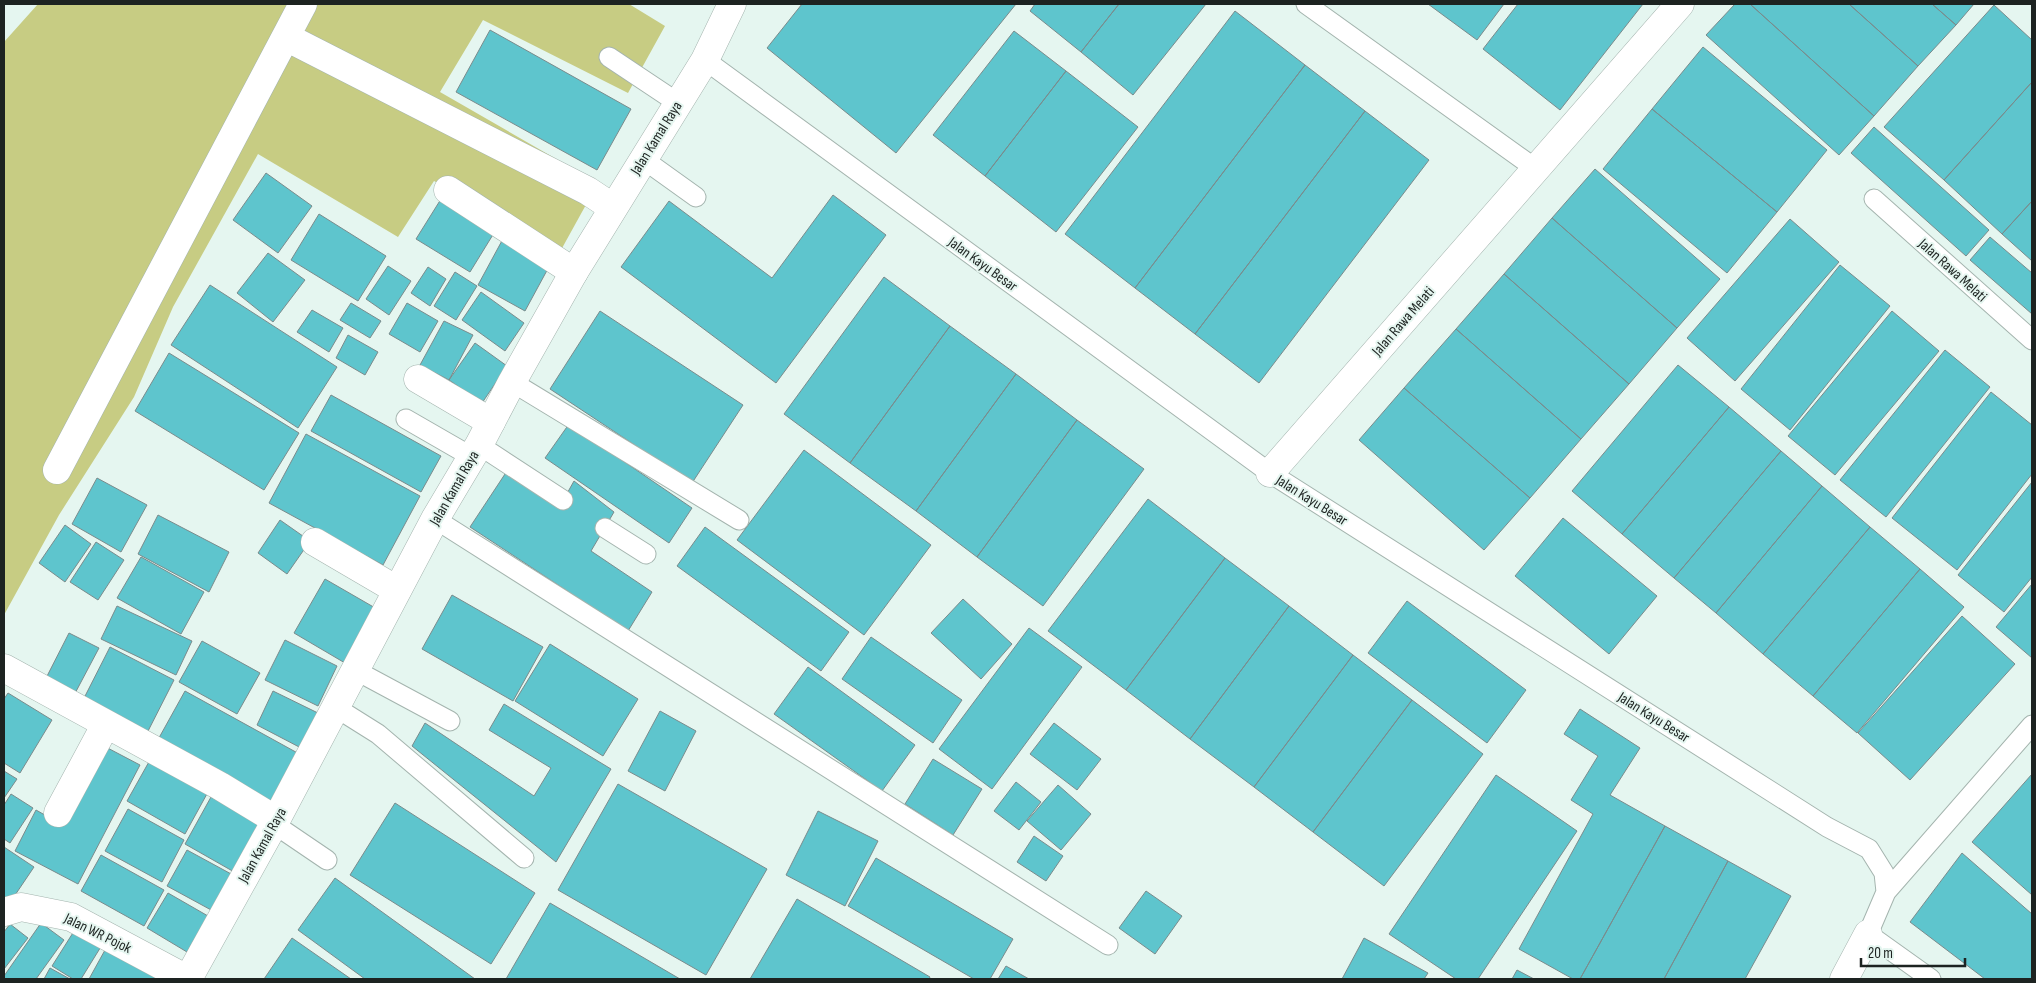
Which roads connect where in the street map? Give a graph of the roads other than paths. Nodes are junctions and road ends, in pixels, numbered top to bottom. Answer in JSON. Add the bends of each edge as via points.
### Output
{"nodes":[{"id":1,"x":304,"y":4,"type":"edge"},
{"id":2,"x":732,"y":4,"type":"edge"},
{"id":3,"x":1306,"y":4,"type":"edge"},
{"id":4,"x":1680,"y":4,"type":"edge"},
{"id":5,"x":286,"y":37,"type":"junction"},
{"id":6,"x":609,"y":57,"type":"dead end"},
{"id":7,"x":705,"y":60,"type":"junction"},
{"id":8,"x":678,"y":103,"type":"junction"},
{"id":9,"x":643,"y":159,"type":"junction"},
{"id":10,"x":1536,"y":169,"type":"junction"},
{"id":11,"x":448,"y":190,"type":"dead end"},
{"id":12,"x":696,"y":197,"type":"dead end"},
{"id":13,"x":1874,"y":199,"type":"dead end"},
{"id":14,"x":612,"y":207,"type":"junction"},
{"id":15,"x":574,"y":272,"type":"junction"},
{"id":16,"x":2032,"y":340,"type":"edge"},
{"id":17,"x":418,"y":379,"type":"dead end"},
{"id":18,"x":512,"y":382,"type":"junction"},
{"id":19,"x":406,"y":419,"type":"dead end"},
{"id":20,"x":481,"y":441,"type":"junction"},
{"id":21,"x":57,"y":470,"type":"dead end"},
{"id":22,"x":1270,"y":473,"type":"junction"},
{"id":23,"x":563,"y":500,"type":"dead end"},
{"id":24,"x":435,"y":519,"type":"junction"},
{"id":25,"x":739,"y":520,"type":"dead end"},
{"id":26,"x":605,"y":528,"type":"dead end"},
{"id":27,"x":315,"y":542,"type":"dead end"},
{"id":28,"x":646,"y":554,"type":"dead end"},
{"id":29,"x":397,"y":590,"type":"junction"},
{"id":30,"x":4,"y":668,"type":"edge"},
{"id":31,"x":355,"y":670,"type":"junction"},
{"id":32,"x":335,"y":707,"type":"junction"},
{"id":33,"x":450,"y":721,"type":"dead end"},
{"id":34,"x":106,"y":724,"type":"junction"},
{"id":35,"x":2032,"y":724,"type":"edge"},
{"id":36,"x":58,"y":813,"type":"dead end"},
{"id":37,"x":275,"y":822,"type":"junction"},
{"id":38,"x":524,"y":858,"type":"dead end"},
{"id":39,"x":327,"y":860,"type":"dead end"},
{"id":40,"x":1886,"y":892,"type":"junction"},
{"id":41,"x":4,"y":912,"type":"edge"},
{"id":42,"x":1868,"y":934,"type":"junction"},
{"id":43,"x":1108,"y":945,"type":"dead end"},
{"id":44,"x":188,"y":979,"type":"edge"},
{"id":45,"x":1844,"y":979,"type":"edge"},
{"id":46,"x":1932,"y":979,"type":"edge"}],
"edges":[{"from":1,"to":5,"type":"street"},
{"from":2,"to":7,"type":"street","name":"Jalan Kamal Raya"},
{"from":3,"to":10,"type":"lane"},
{"from":4,"to":10,"type":"street","name":"Jalan Rawa Melati"},
{"from":5,"to":14,"type":"street","via":[[588,191]]},
{"from":5,"to":21,"type":"street"},
{"from":6,"to":8,"type":"lane"},
{"from":7,"to":8,"type":"street","name":"Jalan Kamal Raya"},
{"from":7,"to":22,"type":"lane","name":"Jalan Kayu Besar"},
{"from":8,"to":9,"type":"street","name":"Jalan Kamal Raya"},
{"from":9,"to":12,"type":"lane"},
{"from":9,"to":14,"type":"street","name":"Jalan Kamal Raya"},
{"from":10,"to":22,"type":"street","name":"Jalan Rawa Melati"},
{"from":11,"to":15,"type":"street"},
{"from":13,"to":16,"type":"lane","name":"Jalan Rawa Melati"},
{"from":14,"to":15,"type":"street","name":"Jalan Kamal Raya"},
{"from":15,"to":18,"type":"street","name":"Jalan Kamal Raya"},
{"from":17,"to":20,"type":"street"},
{"from":18,"to":20,"type":"street","name":"Jalan Kamal Raya"},
{"from":18,"to":25,"type":"lane"},
{"from":19,"to":20,"type":"lane"},
{"from":20,"to":23,"type":"lane"},
{"from":20,"to":24,"type":"street","name":"Jalan Kamal Raya"},
{"from":22,"to":40,"type":"lane","name":"Jalan Kayu Besar","via":[[1827,827],[1869,849],[1884,873]]},
{"from":24,"to":29,"type":"street","name":"Jalan Kamal Raya"},
{"from":24,"to":43,"type":"lane"},
{"from":26,"to":28,"type":"lane"},
{"from":27,"to":29,"type":"street"},
{"from":29,"to":31,"type":"street","name":"Jalan Kamal Raya"},
{"from":30,"to":34,"type":"street"},
{"from":31,"to":32,"type":"street","name":"Jalan Kamal Raya"},
{"from":31,"to":33,"type":"lane"},
{"from":32,"to":37,"type":"street","name":"Jalan Kamal Raya"},
{"from":32,"to":38,"type":"lane","via":[[378,734]]},
{"from":34,"to":36,"type":"street"},
{"from":34,"to":37,"type":"street","via":[[220,786]]},
{"from":35,"to":40,"type":"lane"},
{"from":37,"to":39,"type":"lane"},
{"from":37,"to":44,"type":"street","name":"Jalan Kamal Raya"},
{"from":40,"to":42,"type":"lane"},
{"from":41,"to":44,"type":"street","name":"Jalan WR Pojok","via":[[21,907],[71,917]]},
{"from":42,"to":45,"type":"street"},
{"from":42,"to":46,"type":"lane"}]}
